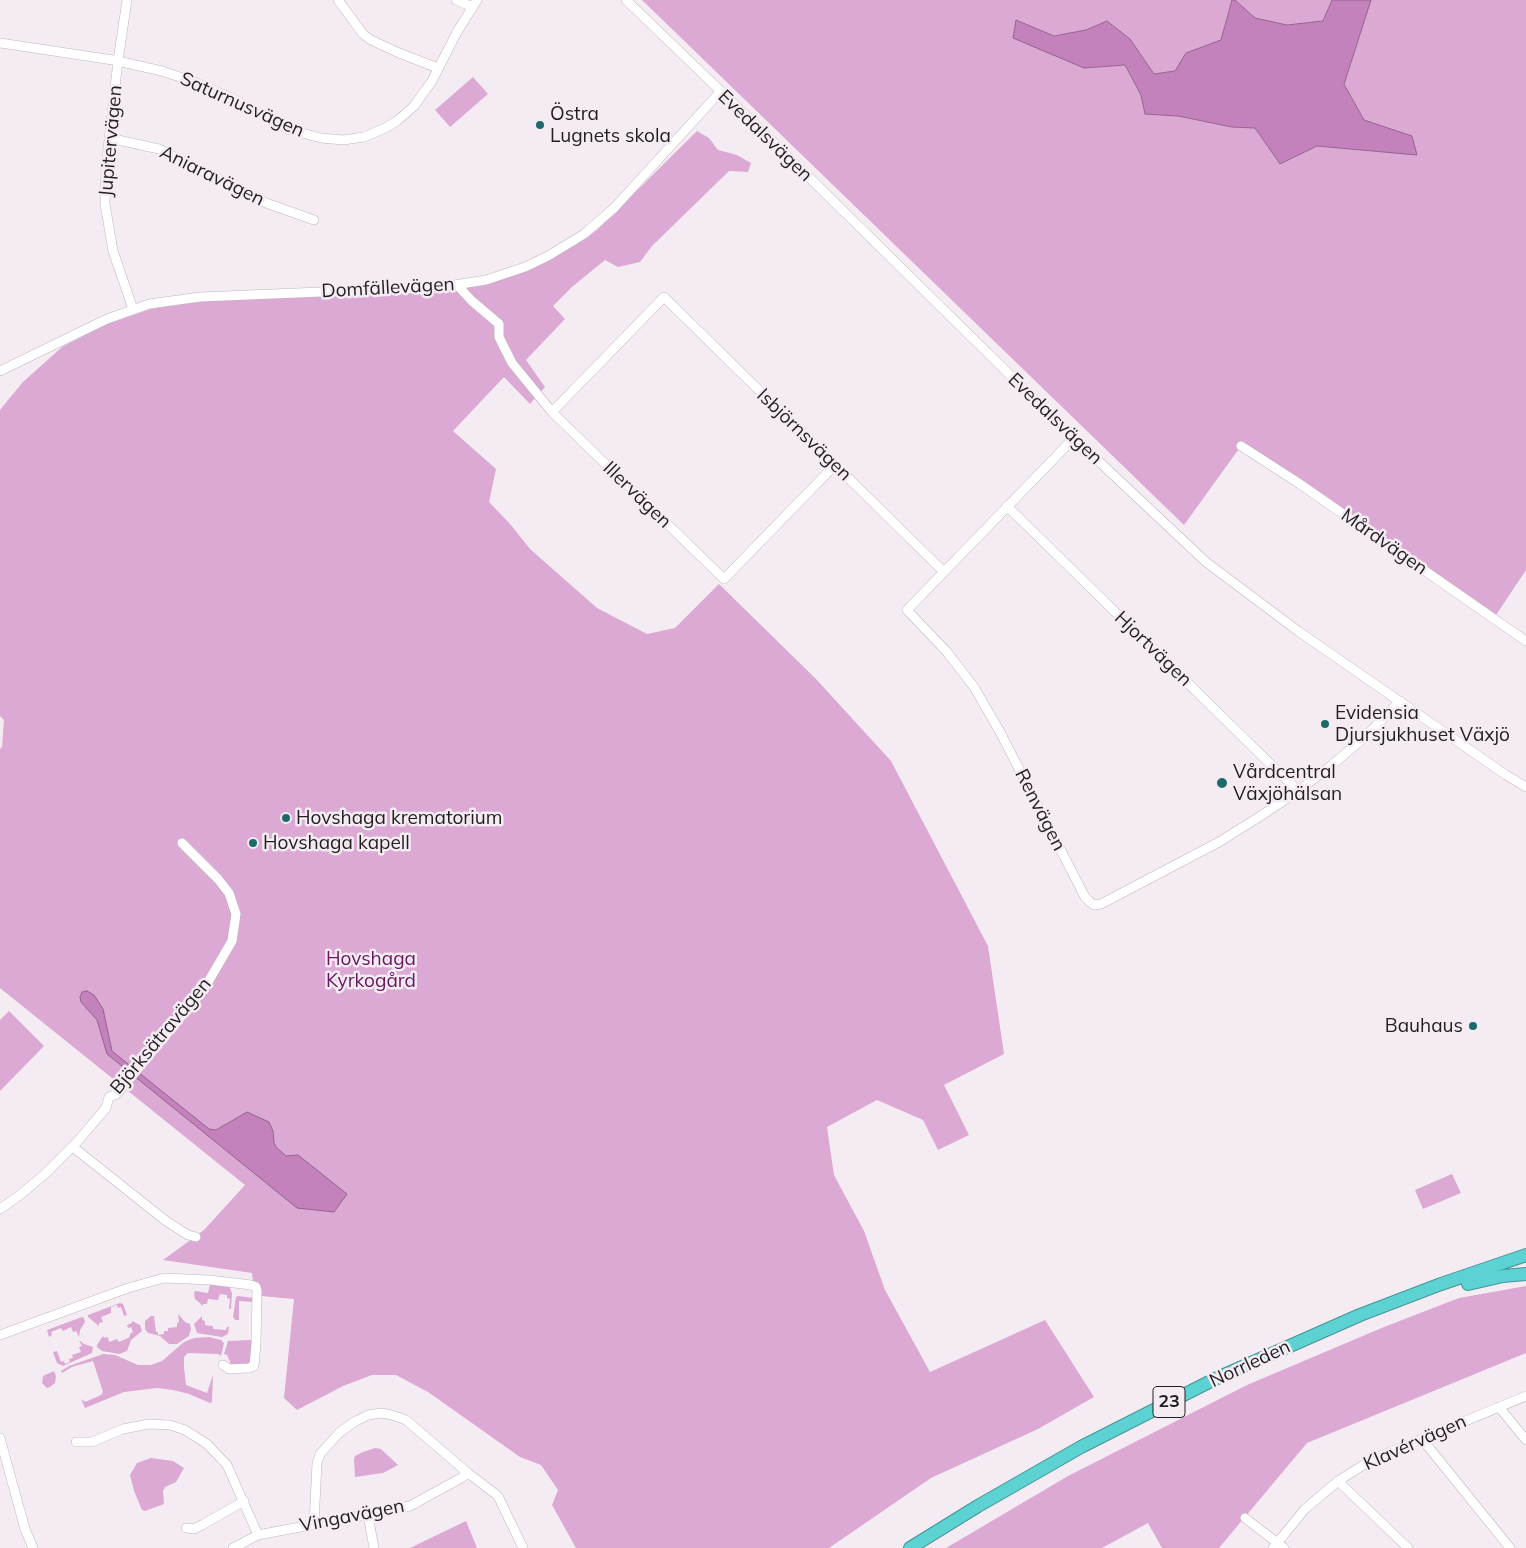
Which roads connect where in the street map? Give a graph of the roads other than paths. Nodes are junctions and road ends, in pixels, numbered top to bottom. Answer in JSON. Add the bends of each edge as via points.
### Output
{"nodes":[{"id":1,"x":128,"y":0,"type":"edge"},
{"id":2,"x":338,"y":0,"type":"edge"},
{"id":3,"x":456,"y":0,"type":"edge"},
{"id":4,"x":626,"y":0,"type":"edge"},
{"id":5,"x":475,"y":3,"type":"edge"},
{"id":6,"x":0,"y":43,"type":"edge"},
{"id":7,"x":118,"y":61,"type":"junction"},
{"id":8,"x":438,"y":68,"type":"junction"},
{"id":9,"x":720,"y":92,"type":"junction"},
{"id":10,"x":110,"y":138,"type":"junction"},
{"id":11,"x":314,"y":220,"type":"dead end"},
{"id":12,"x":458,"y":286,"type":"junction"},
{"id":13,"x":133,"y":309,"type":"junction"},
{"id":14,"x":0,"y":371,"type":"edge"},
{"id":15,"x":552,"y":412,"type":"junction"},
{"id":16,"x":1074,"y":438,"type":"junction"},
{"id":17,"x":1241,"y":446,"type":"dead end"},
{"id":18,"x":834,"y":465,"type":"junction"},
{"id":19,"x":1007,"y":506,"type":"junction"},
{"id":20,"x":944,"y":572,"type":"junction"},
{"id":21,"x":1526,"y":641,"type":"edge"},
{"id":22,"x":1400,"y":701,"type":"junction"},
{"id":23,"x":1526,"y":787,"type":"edge"},
{"id":24,"x":1298,"y":791,"type":"junction"},
{"id":25,"x":182,"y":843,"type":"dead end"},
{"id":26,"x":73,"y":1147,"type":"junction"},
{"id":27,"x":0,"y":1209,"type":"edge"},
{"id":28,"x":196,"y":1237,"type":"dead end"},
{"id":29,"x":1526,"y":1255,"type":"edge"},
{"id":30,"x":1526,"y":1262,"type":"edge"},
{"id":31,"x":1526,"y":1274,"type":"edge"},
{"id":32,"x":1468,"y":1284,"type":"junction"},
{"id":33,"x":0,"y":1335,"type":"edge"},
{"id":34,"x":223,"y":1365,"type":"dead end"},
{"id":35,"x":1526,"y":1396,"type":"edge"},
{"id":36,"x":1499,"y":1407,"type":"junction"},
{"id":37,"x":0,"y":1438,"type":"edge"},
{"id":38,"x":1422,"y":1439,"type":"junction"},
{"id":39,"x":1526,"y":1440,"type":"edge"},
{"id":40,"x":76,"y":1442,"type":"dead end"},
{"id":41,"x":468,"y":1473,"type":"junction"},
{"id":42,"x":1338,"y":1481,"type":"junction"},
{"id":43,"x":244,"y":1501,"type":"junction"},
{"id":44,"x":368,"y":1514,"type":"junction"},
{"id":45,"x":1245,"y":1518,"type":"dead end"},
{"id":46,"x":314,"y":1524,"type":"junction"},
{"id":47,"x":186,"y":1528,"type":"dead end"},
{"id":48,"x":258,"y":1535,"type":"junction"},
{"id":49,"x":1278,"y":1546,"type":"edge"},
{"id":50,"x":33,"y":1548,"type":"edge"},
{"id":51,"x":233,"y":1548,"type":"edge"},
{"id":52,"x":374,"y":1548,"type":"edge"},
{"id":53,"x":523,"y":1548,"type":"edge"},
{"id":54,"x":910,"y":1548,"type":"edge"},
{"id":55,"x":924,"y":1548,"type":"edge"},
{"id":56,"x":1408,"y":1548,"type":"edge"},
{"id":57,"x":1510,"y":1548,"type":"edge"}],
"edges":[{"from":1,"to":7,"type":"street","name":"Jupitervägen"},
{"from":2,"to":8,"type":"street","via":[[371,40]]},
{"from":3,"to":5,"type":"street"},
{"from":4,"to":9,"type":"street","name":"Evedalsvägen"},
{"from":5,"to":8,"type":"street","name":"Saturnusvägen"},
{"from":6,"to":7,"type":"street","name":"Saturnusvägen"},
{"from":7,"to":8,"type":"street","name":"Saturnusvägen","via":[[196,83],[244,104],[287,129],[332,140],[364,137],[397,121],[419,100]]},
{"from":7,"to":10,"type":"street","name":"Jupitervägen"},
{"from":9,"to":12,"type":"street","name":"Domfällevägen","via":[[614,208],[584,234],[525,266]]},
{"from":9,"to":16,"type":"street","name":"Evedalsvägen"},
{"from":10,"to":11,"type":"street","name":"Aniaravägen","via":[[159,149],[266,203]]},
{"from":10,"to":13,"type":"street","name":"Jupitervägen","via":[[105,204],[113,251]]},
{"from":12,"to":13,"type":"street","name":"Domfällevägen","via":[[200,297],[166,300]]},
{"from":12,"to":15,"type":"street","via":[[499,324],[499,337],[512,363]]},
{"from":13,"to":14,"type":"street","name":"Domfällevägen"},
{"from":15,"to":18,"type":"street","name":"Illervägen","via":[[724,579]]},
{"from":15,"to":18,"type":"street","name":"Isbjörnsvägen","via":[[664,297]]},
{"from":16,"to":19,"type":"street","name":"Renvägen"},
{"from":16,"to":22,"type":"street","name":"Evedalsvägen","via":[[1206,562],[1298,631]]},
{"from":17,"to":21,"type":"street","name":"Mårdvägen"},
{"from":18,"to":20,"type":"street","name":"Isbjörnsvägen"},
{"from":19,"to":20,"type":"street","name":"Renvägen"},
{"from":19,"to":24,"type":"street","name":"Hjortvägen"},
{"from":20,"to":24,"type":"street","name":"Renvägen","via":[[907,610],[947,652],[974,687],[1085,897],[1094,905],[1219,842]]},
{"from":22,"to":23,"type":"street","name":"Evedalsvägen"},
{"from":22,"to":24,"type":"street","name":"Renvägen","via":[[1366,736]]},
{"from":25,"to":26,"type":"street","name":"Björksätravägen","via":[[229,893],[236,914],[232,941],[204,989],[117,1094],[109,1097],[106,1108]]},
{"from":26,"to":27,"type":"street","name":"Björksätravägen","via":[[41,1178]]},
{"from":26,"to":28,"type":"street","via":[[166,1221],[188,1236]]},
{"from":29,"to":54,"type":"highway","name":"Norrleden","number":"23","via":[[1360,1315],[1215,1379],[1081,1447]]},
{"from":30,"to":32,"type":"highway","name":"Norrleden"},
{"from":31,"to":32,"type":"highway","number":"23"},
{"from":32,"to":55,"type":"highway","name":"Norrleden","number":"23","via":[[1347,1329],[1219,1386],[1085,1454]]},
{"from":33,"to":34,"type":"street","via":[[164,1278],[252,1285],[257,1291],[254,1366],[229,1369]]},
{"from":35,"to":36,"type":"street","name":"Klavérvägen"},
{"from":36,"to":38,"type":"street","name":"Klavérvägen"},
{"from":36,"to":39,"type":"street"},
{"from":37,"to":50,"type":"street"},
{"from":38,"to":42,"type":"street","name":"Klavérvägen","via":[[1373,1459]]},
{"from":38,"to":57,"type":"street"},
{"from":40,"to":43,"type":"street","via":[[92,1442],[123,1429],[149,1424],[185,1430],[198,1436],[219,1455]]},
{"from":41,"to":44,"type":"street","name":"Vingavägen","via":[[410,1506]]},
{"from":41,"to":46,"type":"street","via":[[406,1420],[392,1414],[368,1415],[346,1428],[320,1454]]},
{"from":41,"to":53,"type":"street","via":[[498,1496]]},
{"from":42,"to":49,"type":"street","name":"Klavérvägen","via":[[1305,1509]]},
{"from":42,"to":56,"type":"street"},
{"from":43,"to":47,"type":"street","via":[[202,1525]]},
{"from":43,"to":48,"type":"street"},
{"from":44,"to":46,"type":"street","name":"Vingavägen"},
{"from":44,"to":52,"type":"street"},
{"from":45,"to":49,"type":"street"},
{"from":46,"to":48,"type":"street","name":"Vingavägen"},
{"from":48,"to":51,"type":"street","name":"Vingavägen"}]}
